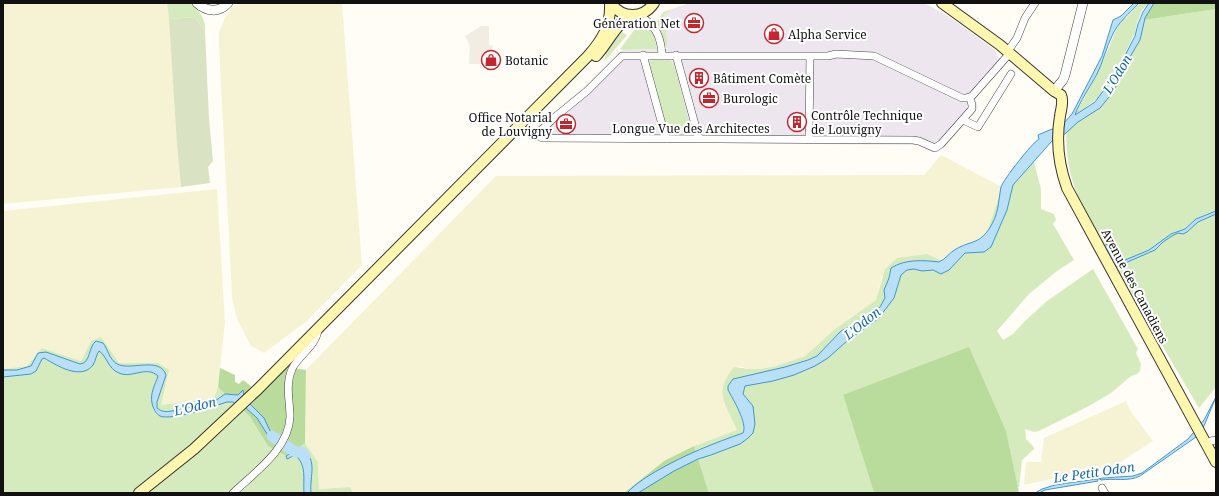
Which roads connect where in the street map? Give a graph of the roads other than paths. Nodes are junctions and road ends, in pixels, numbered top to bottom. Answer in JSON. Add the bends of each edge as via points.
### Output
{"nodes":[{"id":1,"x":197,"y":3,"type":"edge"},
{"id":2,"x":228,"y":3,"type":"edge"},
{"id":3,"x":610,"y":3,"type":"edge"},
{"id":4,"x":942,"y":3,"type":"edge"},
{"id":5,"x":1036,"y":3,"type":"edge"},
{"id":6,"x":1083,"y":3,"type":"edge"},
{"id":7,"x":654,"y":5,"type":"edge"},
{"id":8,"x":634,"y":15,"type":"junction"},
{"id":9,"x":651,"y":24,"type":"junction"},
{"id":10,"x":1009,"y":52,"type":"junction"},
{"id":11,"x":643,"y":55,"type":"junction"},
{"id":12,"x":662,"y":55,"type":"junction"},
{"id":13,"x":676,"y":56,"type":"junction"},
{"id":14,"x":810,"y":56,"type":"junction"},
{"id":15,"x":1011,"y":74,"type":"dead end"},
{"id":16,"x":1054,"y":90,"type":"junction"},
{"id":17,"x":548,"y":97,"type":"junction"},
{"id":18,"x":970,"y":98,"type":"junction"},
{"id":19,"x":963,"y":120,"type":"junction"},
{"id":20,"x":666,"y":139,"type":"junction"},
{"id":21,"x":699,"y":139,"type":"junction"},
{"id":22,"x":809,"y":140,"type":"junction"},
{"id":23,"x":318,"y":330,"type":"junction"},
{"id":24,"x":1216,"y":462,"type":"edge"},
{"id":25,"x":139,"y":493,"type":"edge"},
{"id":26,"x":233,"y":493,"type":"edge"}],
"edges":[{"from":1,"to":2,"type":"street","via":[[204,9],[214,10],[221,9]]},
{"from":3,"to":8,"type":"main road","via":[[619,12]]},
{"from":3,"to":17,"type":"main road","via":[[610,20],[596,47]]},
{"from":4,"to":10,"type":"main road"},
{"from":5,"to":10,"type":"street","via":[[1025,18],[1018,38]]},
{"from":6,"to":16,"type":"street","via":[[1065,75]]},
{"from":7,"to":8,"type":"main road","via":[[642,14]]},
{"from":7,"to":9,"type":"street"},
{"from":8,"to":9,"type":"street"},
{"from":8,"to":17,"type":"main road","via":[[621,22],[592,60]]},
{"from":9,"to":12,"type":"street","via":[[659,38]]},
{"from":10,"to":16,"type":"main road"},
{"from":10,"to":18,"type":"street"},
{"from":11,"to":12,"type":"street"},
{"from":11,"to":20,"type":"street"},
{"from":11,"to":20,"type":"street","name":"Longue Vue des Architectes","via":[[622,56],[587,91],[538,133],[542,138]]},
{"from":12,"to":13,"type":"street"},
{"from":13,"to":14,"type":"street"},
{"from":13,"to":21,"type":"street"},
{"from":14,"to":18,"type":"street","via":[[874,56],[962,98]]},
{"from":14,"to":22,"type":"street"},
{"from":15,"to":19,"type":"street","via":[[978,127]]},
{"from":16,"to":24,"type":"main road","name":"Avenue des Canadiens","via":[[1062,97],[1059,146],[1061,170],[1069,191]]},
{"from":17,"to":23,"type":"main road"},
{"from":18,"to":19,"type":"street","via":[[973,107]]},
{"from":19,"to":22,"type":"street","name":"Longue Vue des Architectes","via":[[936,147],[913,140]]},
{"from":20,"to":21,"type":"street","name":"Longue Vue des Architectes"},
{"from":21,"to":22,"type":"street","name":"Longue Vue des Architectes"},
{"from":23,"to":25,"type":"main road","via":[[238,409],[179,462]]},
{"from":23,"to":26,"type":"street","via":[[318,337],[296,363],[289,378],[287,389],[290,418],[284,440]]}]}
